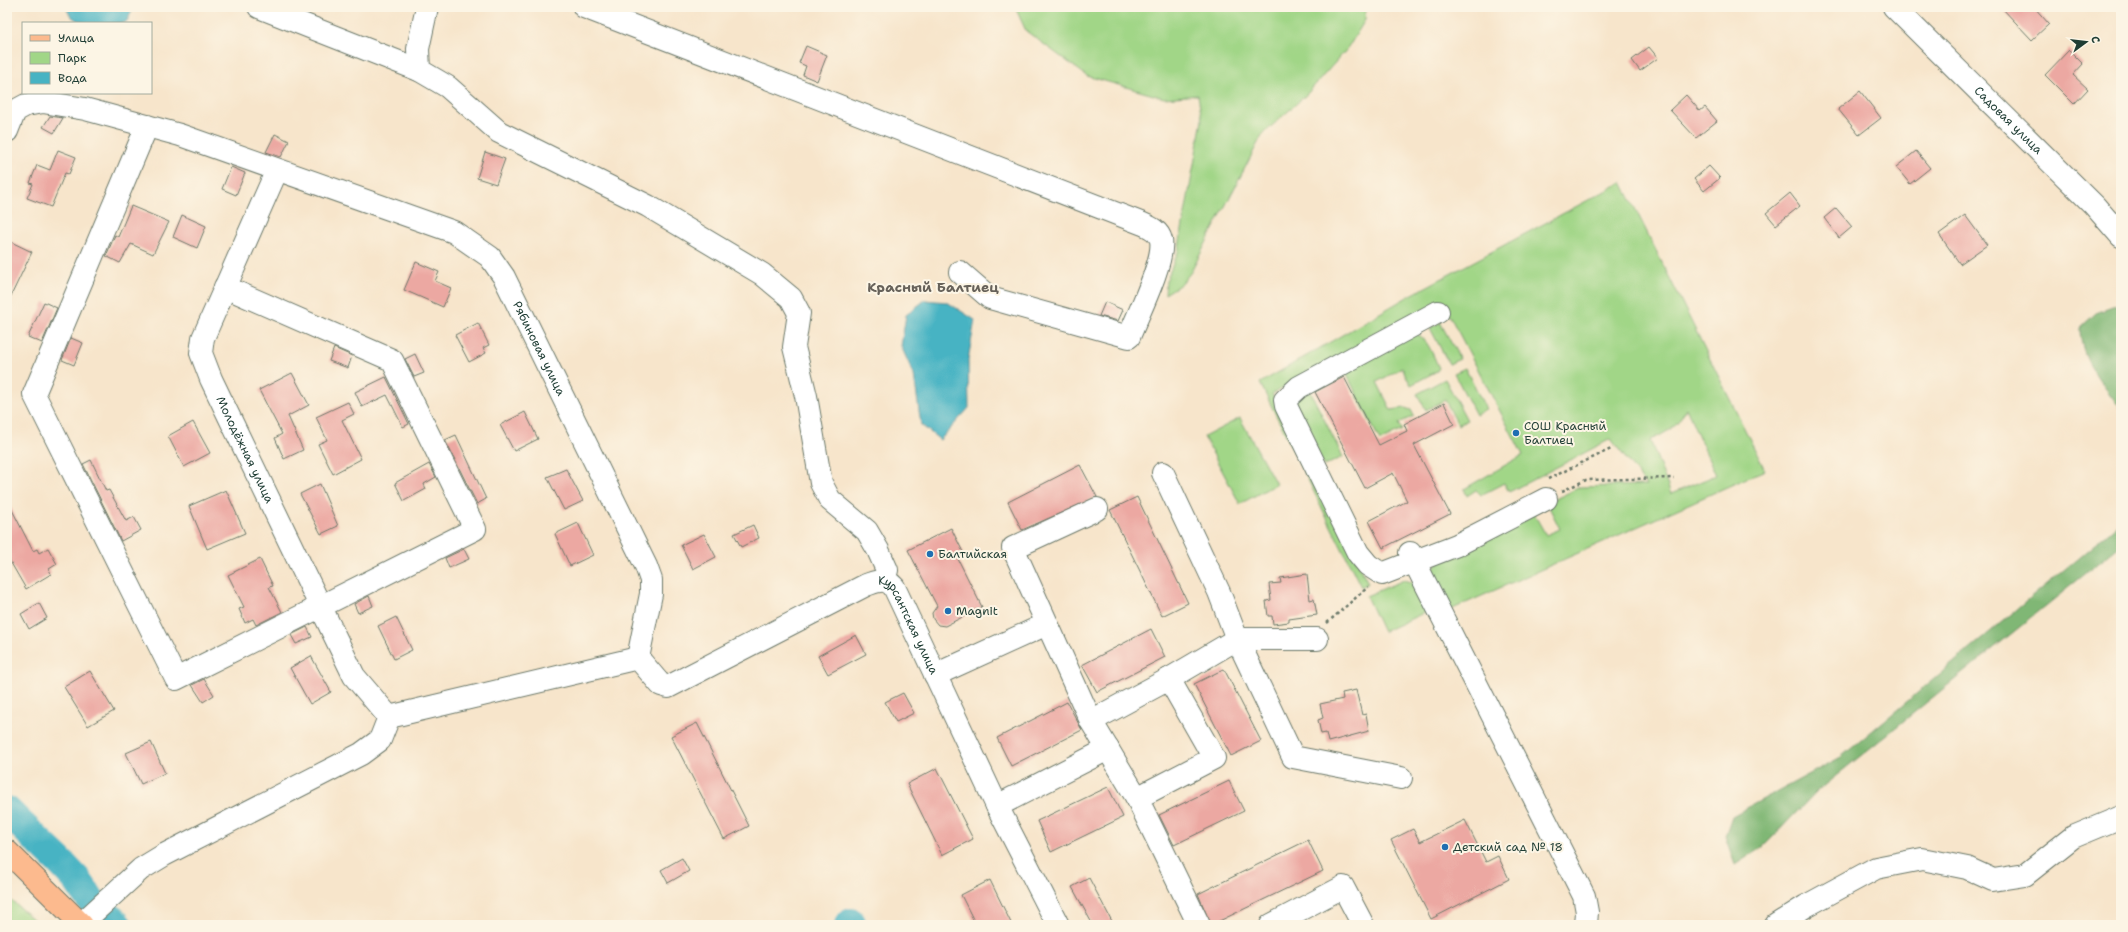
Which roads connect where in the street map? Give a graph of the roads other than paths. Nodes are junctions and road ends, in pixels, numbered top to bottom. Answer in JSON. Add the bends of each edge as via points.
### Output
{"nodes":[{"id":1,"x":259,"y":7,"type":"edge"},
{"id":2,"x":427,"y":7,"type":"edge"},
{"id":3,"x":584,"y":7,"type":"edge"},
{"id":4,"x":1894,"y":7,"type":"edge"},
{"id":5,"x":419,"y":70,"type":"junction"},
{"id":6,"x":147,"y":126,"type":"junction"},
{"id":7,"x":7,"y":131,"type":"edge"},
{"id":8,"x":277,"y":170,"type":"junction"},
{"id":9,"x":2119,"y":229,"type":"edge"},
{"id":10,"x":960,"y":272,"type":"dead end"},
{"id":11,"x":225,"y":287,"type":"junction"},
{"id":12,"x":1438,"y":312,"type":"dead end"},
{"id":13,"x":1163,"y":473,"type":"dead end"},
{"id":14,"x":1546,"y":499,"type":"road end"},
{"id":15,"x":1097,"y":509,"type":"dead end"},
{"id":16,"x":1412,"y":557,"type":"junction"},
{"id":17,"x":884,"y":580,"type":"junction"},
{"id":18,"x":320,"y":606,"type":"junction"},
{"id":19,"x":1047,"y":624,"type":"junction"},
{"id":20,"x":1237,"y":639,"type":"junction"},
{"id":21,"x":1317,"y":639,"type":"road end"},
{"id":22,"x":638,"y":658,"type":"junction"},
{"id":23,"x":935,"y":675,"type":"junction"},
{"id":24,"x":1169,"y":679,"type":"junction"},
{"id":25,"x":389,"y":717,"type":"junction"},
{"id":26,"x":1091,"y":721,"type":"junction"},
{"id":27,"x":1108,"y":749,"type":"junction"},
{"id":28,"x":1401,"y":778,"type":"dead end"},
{"id":29,"x":1138,"y":798,"type":"junction"},
{"id":30,"x":997,"y":806,"type":"junction"},
{"id":31,"x":2121,"y":817,"type":"edge"},
{"id":32,"x":7,"y":851,"type":"edge"},
{"id":33,"x":82,"y":924,"type":"edge"},
{"id":34,"x":1058,"y":925,"type":"edge"},
{"id":35,"x":1199,"y":925,"type":"edge"},
{"id":36,"x":1271,"y":925,"type":"edge"},
{"id":37,"x":1363,"y":925,"type":"edge"},
{"id":38,"x":1586,"y":925,"type":"edge"},
{"id":39,"x":1776,"y":925,"type":"edge"}],
"edges":[{"from":1,"to":5,"type":"street"},
{"from":2,"to":5,"type":"street","via":[[418,49]]},
{"from":3,"to":10,"type":"street","via":[[1143,224],[1155,230],[1161,239],[1160,257],[1129,337],[990,298]]},
{"from":4,"to":9,"type":"street","name":"Садовая улица"},
{"from":5,"to":17,"type":"street","via":[[448,87],[499,132],[648,206],[762,274],[791,298],[798,313],[794,347],[822,483],[830,500],[867,531],[887,570]]},
{"from":6,"to":7,"type":"street","name":"Рябиновая улица","via":[[85,109],[43,102],[26,105],[16,111]]},
{"from":6,"to":8,"type":"street","name":"Рябиновая улица","via":[[180,135]]},
{"from":6,"to":18,"type":"street","via":[[34,394],[176,679]]},
{"from":8,"to":11,"type":"street","name":"Молодёжная улица"},
{"from":8,"to":22,"type":"street","name":"Рябиновая улица","via":[[454,232],[493,261],[504,277],[646,566],[651,580],[651,594]]},
{"from":11,"to":18,"type":"street","name":"Молодёжная улица","via":[[203,338],[201,353],[211,379]]},
{"from":11,"to":18,"type":"street","via":[[392,360],[474,530]]},
{"from":12,"to":16,"type":"street","via":[[1299,387],[1286,400],[1286,406],[1358,553],[1368,565],[1382,574]]},
{"from":13,"to":20,"type":"street","via":[[1219,592]]},
{"from":14,"to":16,"type":"street","via":[[1457,545]]},
{"from":15,"to":19,"type":"street","via":[[1013,548]]},
{"from":16,"to":38,"type":"street","via":[[1584,896],[1588,912]]},
{"from":17,"to":22,"type":"street","name":"Курсантская улица","via":[[866,585],[668,687],[662,684]]},
{"from":17,"to":23,"type":"street","name":"Курсантская улица","via":[[889,581],[894,587]]},
{"from":18,"to":25,"type":"street","name":"Молодёжная улица","via":[[354,676]]},
{"from":19,"to":23,"type":"street"},
{"from":19,"to":26,"type":"street"},
{"from":20,"to":21,"type":"street"},
{"from":20,"to":24,"type":"street"},
{"from":20,"to":28,"type":"street","via":[[1293,757]]},
{"from":22,"to":25,"type":"street"},
{"from":23,"to":30,"type":"street","name":"Курсантская улица"},
{"from":24,"to":26,"type":"street"},
{"from":24,"to":29,"type":"street","via":[[1214,758]]},
{"from":25,"to":33,"type":"street","via":[[380,740],[361,754],[141,869]]},
{"from":26,"to":27,"type":"street"},
{"from":27,"to":29,"type":"street"},
{"from":27,"to":30,"type":"street"},
{"from":29,"to":35,"type":"street"},
{"from":30,"to":34,"type":"street","name":"Курсантская улица"},
{"from":31,"to":39,"type":"street","via":[[2074,837],[2025,875],[1993,880],[1967,868],[1922,859],[1876,868]]},
{"from":32,"to":33,"type":"main road"},
{"from":36,"to":37,"type":"street","via":[[1343,887]]}]}
